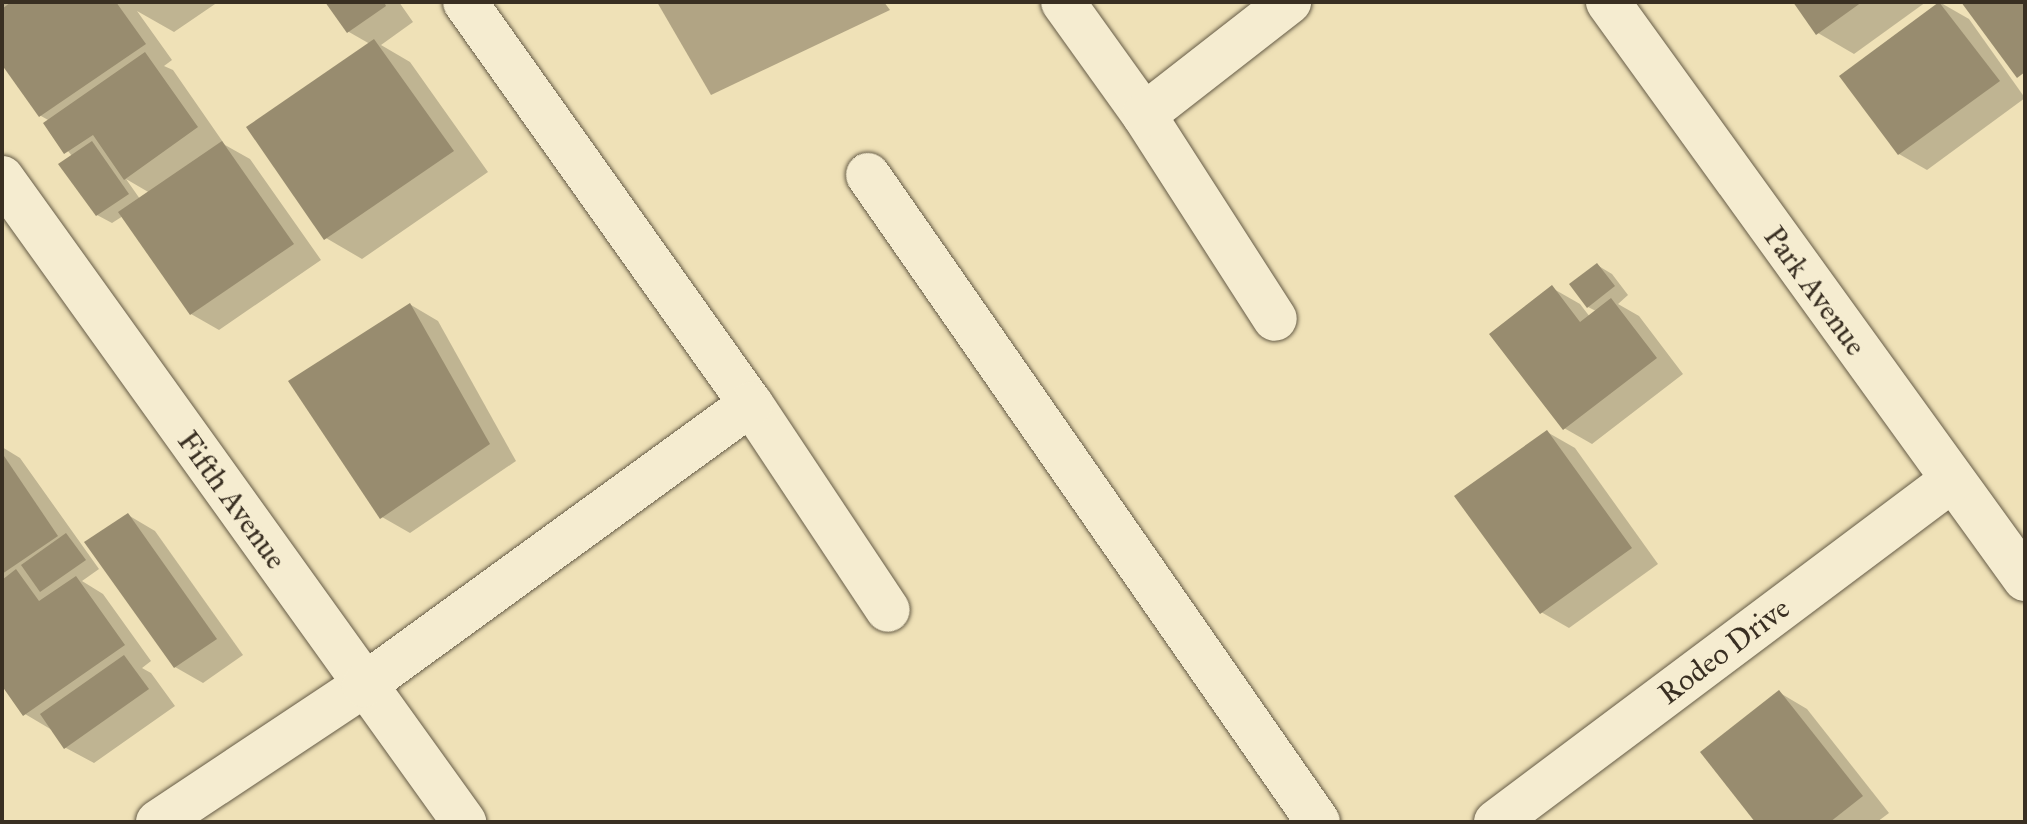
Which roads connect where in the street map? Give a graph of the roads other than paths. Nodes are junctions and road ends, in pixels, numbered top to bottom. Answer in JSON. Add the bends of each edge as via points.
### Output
{"nodes":[{"id":1,"x":465,"y":2,"type":"edge"},
{"id":2,"x":1063,"y":2,"type":"edge"},
{"id":3,"x":1289,"y":2,"type":"edge"},
{"id":4,"x":1608,"y":2,"type":"edge"},
{"id":5,"x":1144,"y":115,"type":"junction"},
{"id":6,"x":868,"y":175,"type":"dead end"},
{"id":7,"x":2,"y":178,"type":"edge"},
{"id":8,"x":1275,"y":319,"type":"dead end"},
{"id":9,"x":751,"y":404,"type":"junction"},
{"id":10,"x":1951,"y":481,"type":"junction"},
{"id":11,"x":2025,"y":579,"type":"edge"},
{"id":12,"x":888,"y":610,"type":"dead end"},
{"id":13,"x":364,"y":685,"type":"junction"},
{"id":14,"x":158,"y":822,"type":"edge"},
{"id":15,"x":464,"y":822,"type":"edge"},
{"id":16,"x":1318,"y":822,"type":"edge"},
{"id":17,"x":1496,"y":822,"type":"edge"}],
"edges":[{"from":1,"to":9,"type":"street"},
{"from":2,"to":5,"type":"street"},
{"from":3,"to":5,"type":"street"},
{"from":4,"to":10,"type":"street","name":"Park Avenue"},
{"from":5,"to":8,"type":"street"},
{"from":6,"to":16,"type":"street"},
{"from":7,"to":13,"type":"street","name":"Fifth Avenue"},
{"from":9,"to":12,"type":"street"},
{"from":9,"to":13,"type":"street"},
{"from":10,"to":11,"type":"street","name":"Park Avenue"},
{"from":10,"to":17,"type":"street","name":"Rodeo Drive"},
{"from":13,"to":14,"type":"street"},
{"from":13,"to":15,"type":"street","name":"Fifth Avenue"}]}
